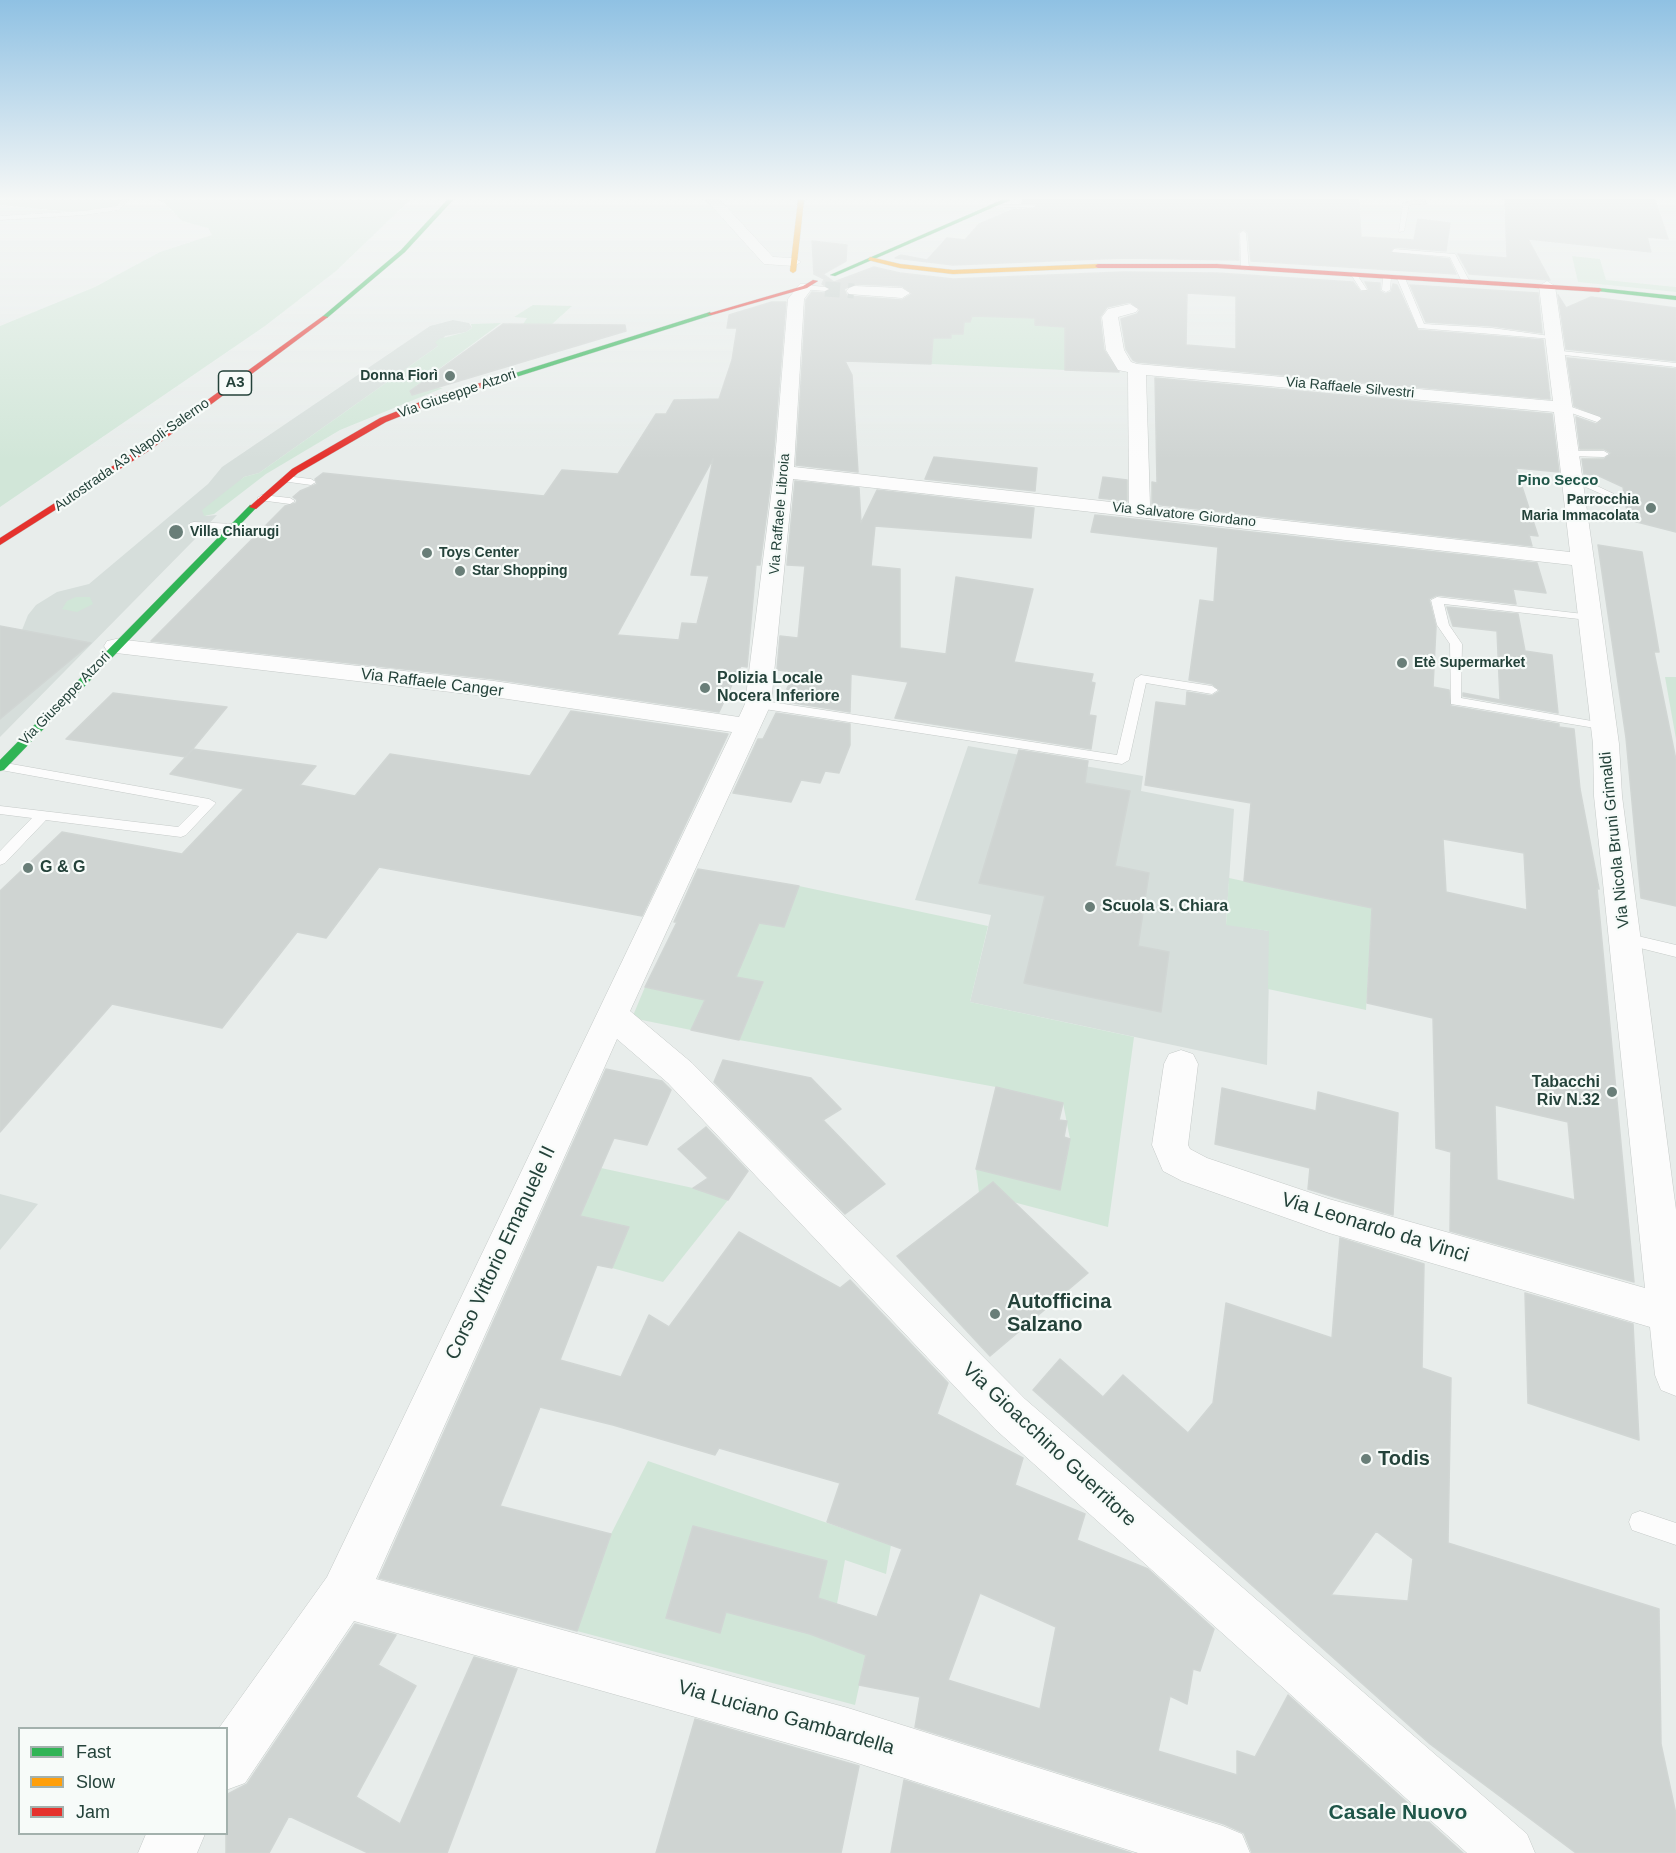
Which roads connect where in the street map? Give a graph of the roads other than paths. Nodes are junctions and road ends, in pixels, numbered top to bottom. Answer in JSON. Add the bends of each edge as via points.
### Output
{"nodes":[{"id":1,"x":339,"y":286,"type":"edge"},
{"id":2,"x":362,"y":286,"type":"edge"},
{"id":3,"x":799,"y":286,"type":"edge"},
{"id":4,"x":799,"y":286,"type":"edge"},
{"id":5,"x":804,"y":286,"type":"edge"},
{"id":6,"x":1405,"y":286,"type":"edge"},
{"id":7,"x":1492,"y":286,"type":"edge"},
{"id":8,"x":1585,"y":288,"type":"joint"},
{"id":9,"x":800,"y":290,"type":"junction"},
{"id":10,"x":854,"y":291,"type":"tunnel mouth"},
{"id":11,"x":902,"y":293,"type":"dead end"},
{"id":12,"x":1548,"y":296,"type":"junction"},
{"id":13,"x":1676,"y":298,"type":"edge"},
{"id":14,"x":321,"y":302,"type":"dead end"},
{"id":15,"x":1130,"y":309,"type":"dead end"},
{"id":16,"x":1554,"y":345,"type":"junction"},
{"id":17,"x":1676,"y":365,"type":"edge"},
{"id":18,"x":1137,"y":369,"type":"junction"},
{"id":19,"x":1563,"y":407,"type":"junction"},
{"id":20,"x":1597,"y":419,"type":"dead end"},
{"id":21,"x":1604,"y":454,"type":"dead end"},
{"id":22,"x":1571,"y":466,"type":"junction"},
{"id":23,"x":784,"y":472,"type":"junction"},
{"id":24,"x":285,"y":479,"type":"junction"},
{"id":25,"x":311,"y":482,"type":"dead end"},
{"id":26,"x":1609,"y":494,"type":"dead end"},
{"id":27,"x":262,"y":498,"type":"junction"},
{"id":28,"x":290,"y":501,"type":"dead end"},
{"id":29,"x":1140,"y":509,"type":"junction"},
{"id":30,"x":194,"y":525,"type":"dead end"},
{"id":31,"x":233,"y":527,"type":"junction"},
{"id":32,"x":0,"y":542,"type":"edge"},
{"id":33,"x":1583,"y":560,"type":"junction"},
{"id":34,"x":1588,"y":617,"type":"junction"},
{"id":35,"x":116,"y":646,"type":"junction"},
{"id":36,"x":1212,"y":690,"type":"dead end"},
{"id":37,"x":753,"y":715,"type":"junction"},
{"id":38,"x":1603,"y":727,"type":"junction"},
{"id":39,"x":1,"y":766,"type":"edge"},
{"id":40,"x":0,"y":810,"type":"edge"},
{"id":41,"x":43,"y":815,"type":"junction"},
{"id":42,"x":0,"y":860,"type":"edge"},
{"id":43,"x":1625,"y":939,"type":"junction"},
{"id":44,"x":1676,"y":951,"type":"edge"},
{"id":45,"x":612,"y":1015,"type":"junction"},
{"id":46,"x":1181,"y":1065,"type":"dead end"},
{"id":47,"x":1670,"y":1314,"type":"junction"},
{"id":48,"x":1676,"y":1375,"type":"edge"},
{"id":49,"x":1641,"y":1522,"type":"dead end"},
{"id":50,"x":1676,"y":1534,"type":"edge"},
{"id":51,"x":344,"y":1594,"type":"junction"},
{"id":52,"x":228,"y":1761,"type":"edge"},
{"id":53,"x":177,"y":1835,"type":"edge"},
{"id":54,"x":165,"y":1853,"type":"edge"},
{"id":55,"x":1222,"y":1853,"type":"edge"},
{"id":56,"x":1508,"y":1853,"type":"edge"}],
"edges":[{"from":1,"to":14,"type":"main road"},
{"from":2,"to":32,"type":"main road","name":"Autostrada A3 Napoli-Salerno","number":"A3","via":[[147,448]]},
{"from":3,"to":9,"type":"main road","name":"Via Giuseppe Atzori"},
{"from":4,"to":9,"type":"main road"},
{"from":5,"to":9,"type":"main road","name":"Via Giuseppe Atzori"},
{"from":6,"to":16,"type":"lane","via":[[1421,326],[1492,330]]},
{"from":7,"to":12,"type":"main road"},
{"from":8,"to":12,"type":"street","via":[[1551,300]]},
{"from":8,"to":13,"type":"main road"},
{"from":9,"to":23,"type":"street","name":"Via Raffaele Libroia"},
{"from":9,"to":24,"type":"main road","name":"Via Giuseppe Atzori","via":[[753,300],[438,398],[346,440]]},
{"from":10,"to":11,"type":"street"},
{"from":12,"to":16,"type":"street","name":"Via Nicola Bruni Grimaldi"},
{"from":15,"to":18,"type":"street","via":[[1114,312],[1110,317],[1111,332],[1124,366]]},
{"from":16,"to":17,"type":"lane"},
{"from":16,"to":19,"type":"street","name":"Via Nicola Bruni Grimaldi"},
{"from":18,"to":19,"type":"street","name":"Via Raffaele Silvestri"},
{"from":18,"to":29,"type":"street"},
{"from":19,"to":20,"type":"lane"},
{"from":19,"to":22,"type":"street","name":"Via Nicola Bruni Grimaldi"},
{"from":21,"to":22,"type":"lane"},
{"from":22,"to":26,"type":"lane"},
{"from":22,"to":33,"type":"street","name":"Via Nicola Bruni Grimaldi"},
{"from":23,"to":29,"type":"street","name":"Via Salvatore Giordano"},
{"from":23,"to":37,"type":"street","name":"Via Raffaele Libroia"},
{"from":24,"to":25,"type":"lane"},
{"from":24,"to":27,"type":"main road","name":"Via Giuseppe Atzori"},
{"from":27,"to":28,"type":"lane"},
{"from":27,"to":31,"type":"main road","name":"Via Giuseppe Atzori"},
{"from":29,"to":33,"type":"street","name":"Via Salvatore Giordano"},
{"from":30,"to":31,"type":"lane"},
{"from":31,"to":35,"type":"main road","name":"Via Giuseppe Atzori"},
{"from":33,"to":34,"type":"street","name":"Via Nicola Bruni Grimaldi"},
{"from":34,"to":38,"type":"street","name":"Via Nicola Bruni Grimaldi"},
{"from":34,"to":38,"type":"lane","via":[[1437,600],[1443,625],[1456,644],[1455,701]]},
{"from":35,"to":37,"type":"street","name":"Via Raffaele Canger"},
{"from":35,"to":39,"type":"main road","name":"Via Giuseppe Atzori"},
{"from":36,"to":37,"type":"lane","via":[[1141,679],[1122,760]]},
{"from":37,"to":45,"type":"street","name":"Corso Vittorio Emanuele II"},
{"from":38,"to":43,"type":"street","name":"Via Nicola Bruni Grimaldi"},
{"from":39,"to":41,"type":"lane","via":[[209,803],[181,832]]},
{"from":40,"to":41,"type":"lane"},
{"from":41,"to":42,"type":"lane"},
{"from":43,"to":44,"type":"lane"},
{"from":43,"to":47,"type":"street","name":"Via Nicola Bruni Grimaldi"},
{"from":45,"to":51,"type":"street","name":"Corso Vittorio Emanuele II"},
{"from":45,"to":56,"type":"street","name":"Via Gioacchino Guerritore","via":[[680,1073],[1010,1414]]},
{"from":46,"to":47,"type":"street","name":"Via Leonardo da Vinci","via":[[1170,1145],[1176,1160],[1195,1170],[1329,1216]]},
{"from":47,"to":48,"type":"street","name":"Via Nicola Bruni Grimaldi"},
{"from":49,"to":50,"type":"lane"},
{"from":51,"to":52,"type":"street","name":"Corso Vittorio Emanuele II"},
{"from":51,"to":55,"type":"street","name":"Via Luciano Gambardella","via":[[848,1734]]},
{"from":53,"to":54,"type":"street"}]}
